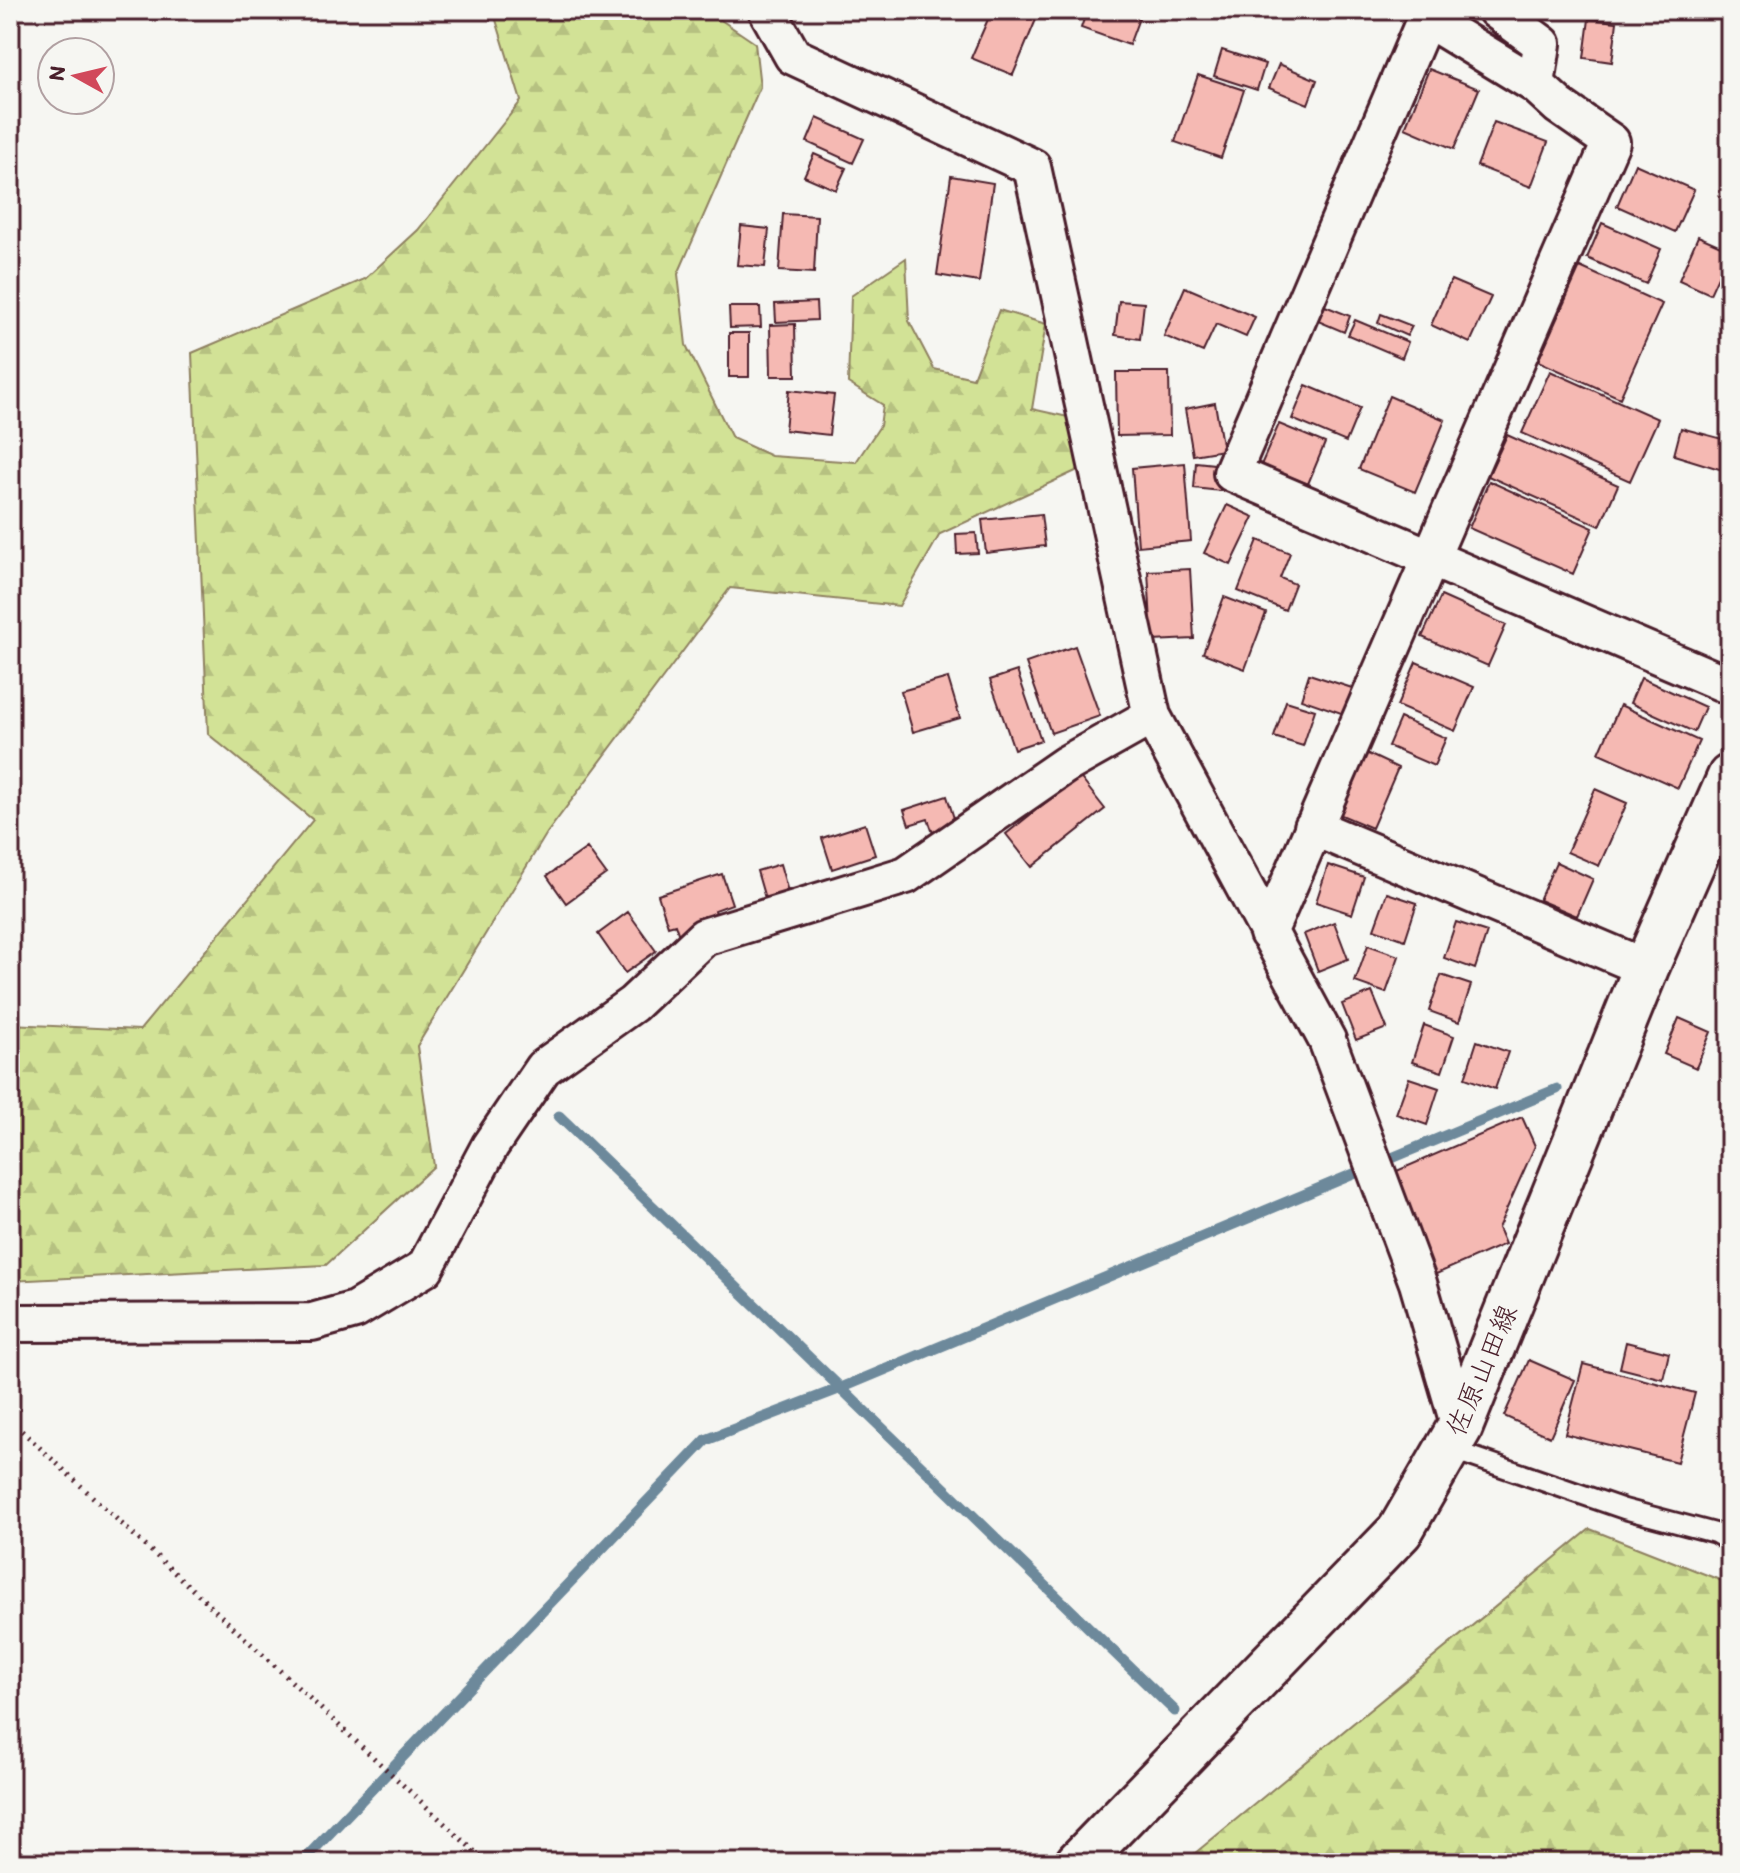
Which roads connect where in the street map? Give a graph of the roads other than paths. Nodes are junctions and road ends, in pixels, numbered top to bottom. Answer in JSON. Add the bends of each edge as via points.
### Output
{"nodes":[{"id":1,"x":767,"y":10,"type":"edge"},
{"id":2,"x":1496,"y":10,"type":"edge"},
{"id":3,"x":1536,"y":85,"type":"junction"},
{"id":4,"x":1428,"y":559,"type":"junction"},
{"id":5,"x":1730,"y":686,"type":"edge"},
{"id":6,"x":1152,"y":716,"type":"junction"},
{"id":7,"x":1730,"y":777,"type":"edge"},
{"id":8,"x":1313,"y":827,"type":"junction"},
{"id":9,"x":1268,"y":933,"type":"junction"},
{"id":10,"x":1646,"y":968,"type":"junction"},
{"id":11,"x":10,"y":1323,"type":"edge"},
{"id":12,"x":1454,"y":1438,"type":"junction"},
{"id":13,"x":1730,"y":1542,"type":"edge"},
{"id":14,"x":1078,"y":1863,"type":"edge"}],
"edges":[{"from":1,"to":6,"type":"street","via":[[793,56],[1032,167]]},
{"from":2,"to":3,"type":"street","via":[[1542,44]]},
{"from":3,"to":4,"type":"street","via":[[1611,142]]},
{"from":3,"to":4,"type":"street","via":[[1426,18],[1232,473]]},
{"from":4,"to":5,"type":"street"},
{"from":4,"to":8,"type":"street"},
{"from":6,"to":9,"type":"street"},
{"from":6,"to":11,"type":"street","via":[[1065,765],[906,875],[704,937],[633,1004],[543,1068],[490,1146],[425,1268],[355,1310],[312,1322]]},
{"from":7,"to":10,"type":"main road","name":"佐原山田線"},
{"from":8,"to":9,"type":"street"},
{"from":8,"to":10,"type":"street"},
{"from":9,"to":12,"type":"street","via":[[1327,1040],[1418,1283]]},
{"from":10,"to":12,"type":"main road","name":"佐原山田線"},
{"from":12,"to":13,"type":"lane","via":[[1624,1509],[1715,1533]]},
{"from":12,"to":14,"type":"main road","name":"佐原山田線","via":[[1400,1531]]}]}
